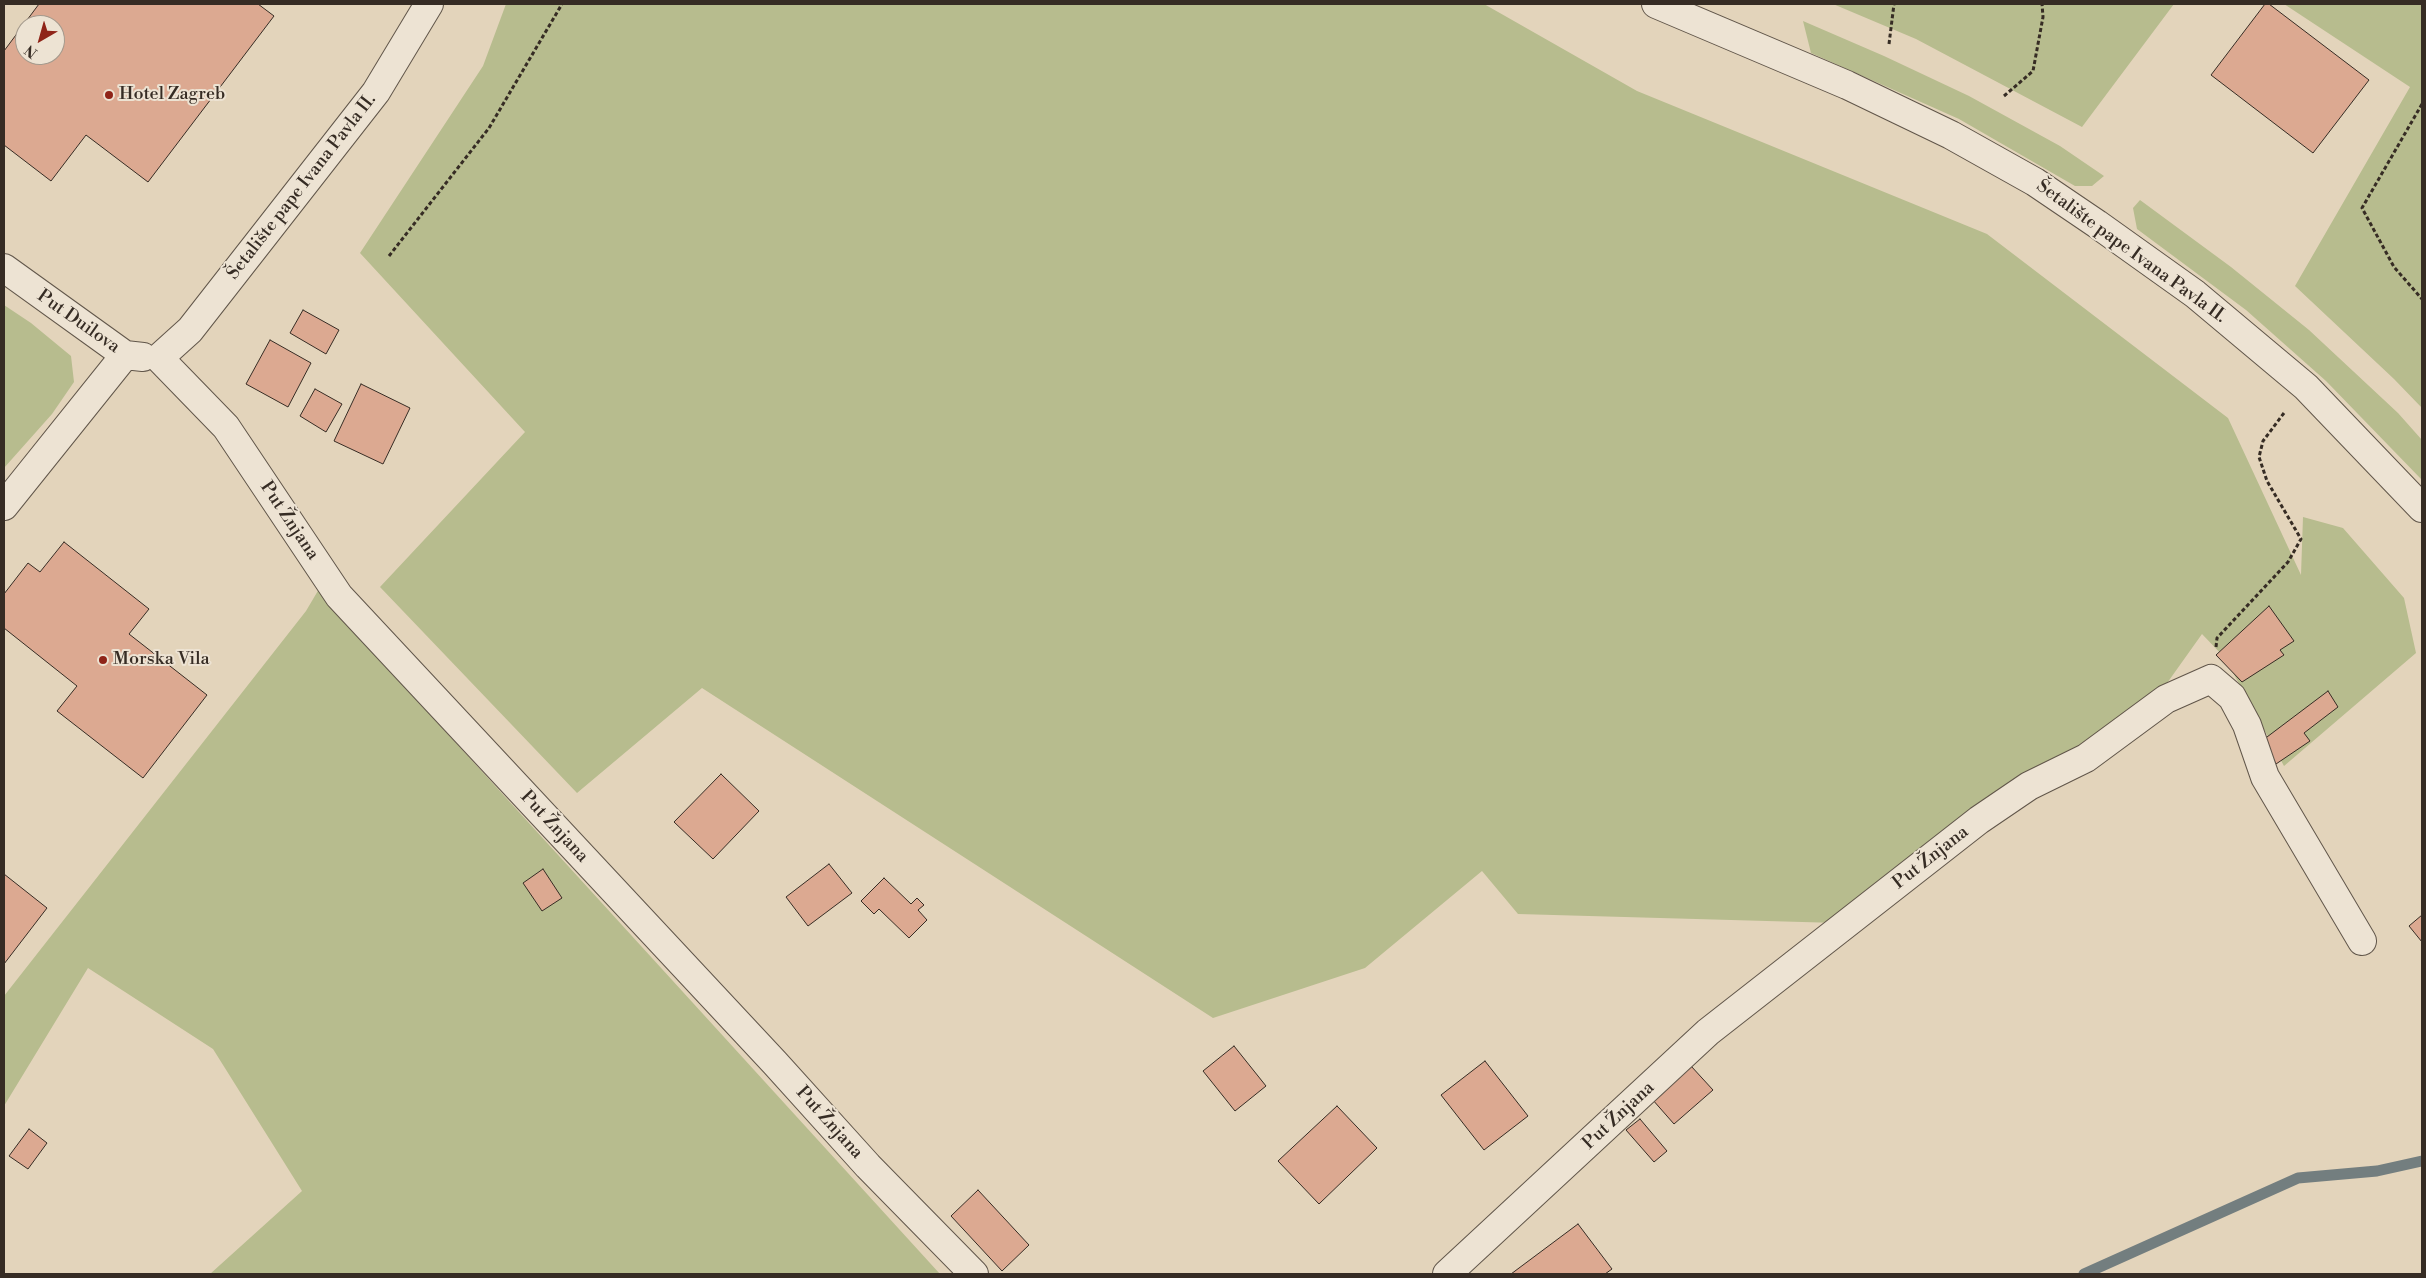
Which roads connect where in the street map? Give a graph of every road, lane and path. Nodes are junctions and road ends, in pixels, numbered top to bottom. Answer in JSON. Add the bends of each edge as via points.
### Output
{"nodes":[{"id":1,"x":429,"y":4,"type":"edge"},
{"id":2,"x":562,"y":4,"type":"edge"},
{"id":3,"x":1656,"y":4,"type":"edge"},
{"id":4,"x":1894,"y":4,"type":"edge"},
{"id":5,"x":2042,"y":4,"type":"edge"},
{"id":6,"x":1889,"y":44,"type":"dead end"},
{"id":7,"x":2004,"y":96,"type":"dead end"},
{"id":8,"x":2422,"y":104,"type":"edge"},
{"id":9,"x":389,"y":256,"type":"dead end"},
{"id":10,"x":4,"y":268,"type":"edge"},
{"id":11,"x":2422,"y":299,"type":"edge"},
{"id":12,"x":125,"y":355,"type":"junction"},
{"id":13,"x":159,"y":358,"type":"junction"},
{"id":14,"x":2289,"y":406,"type":"dead end"},
{"id":15,"x":4,"y":506,"type":"edge"},
{"id":16,"x":2422,"y":508,"type":"edge"},
{"id":17,"x":2211,"y":679,"type":"junction"},
{"id":18,"x":2362,"y":940,"type":"dead end"},
{"id":19,"x":974,"y":1274,"type":"edge"},
{"id":20,"x":1447,"y":1274,"type":"edge"}],
"edges":[{"from":1,"to":13,"type":"street","name":"Šetalište pape Ivana Pavla II.","via":[[376,92],[196,323]]},
{"from":2,"to":9,"type":"path","via":[[489,128]]},
{"from":3,"to":16,"type":"street","name":"Šetalište pape Ivana Pavla II.","via":[[1847,84],[2035,182],[2210,307],[2306,387]]},
{"from":4,"to":6,"type":"path"},
{"from":5,"to":7,"type":"path","via":[[2043,17],[2033,71]]},
{"from":8,"to":11,"type":"path","via":[[2362,208],[2394,267]]},
{"from":10,"to":12,"type":"street","name":"Put Duilova"},
{"from":12,"to":13,"type":"street","name":"Put Duilova"},
{"from":12,"to":15,"type":"street"},
{"from":13,"to":19,"type":"street","name":"Put Žnjana","via":[[226,427],[339,596],[868,1166]]},
{"from":14,"to":17,"type":"path","via":[[2263,441],[2259,457],[2266,481],[2301,539],[2288,562],[2217,638]]},
{"from":17,"to":18,"type":"street","via":[[2232,697],[2247,725],[2264,777]]},
{"from":17,"to":20,"type":"street","name":"Put Žnjana","via":[[2166,699],[2086,758],[2030,786],[1971,826],[1708,1032]]}]}
